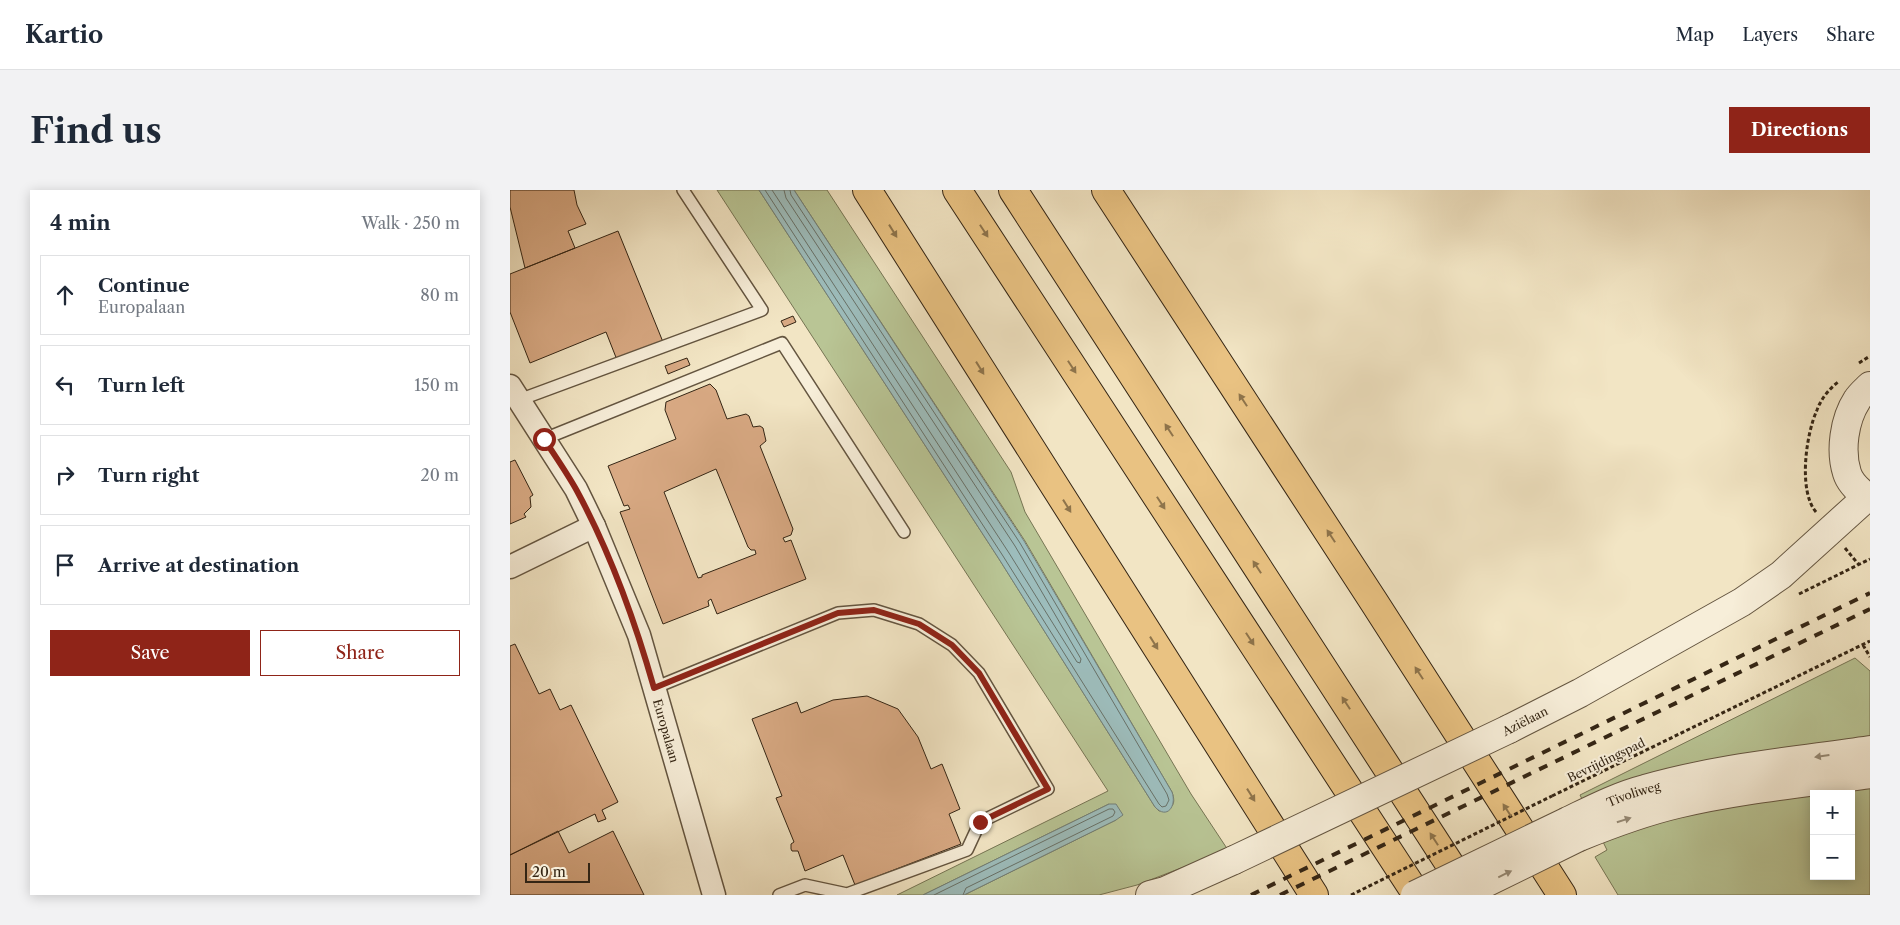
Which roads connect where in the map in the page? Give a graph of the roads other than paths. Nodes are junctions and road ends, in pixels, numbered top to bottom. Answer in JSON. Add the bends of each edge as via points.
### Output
{"nodes":[{"id":1,"x":683,"y":190,"type":"edge"},
{"id":2,"x":867,"y":190,"type":"edge"},
{"id":3,"x":957,"y":190,"type":"edge"},
{"id":4,"x":1013,"y":190,"type":"edge"},
{"id":5,"x":1106,"y":190,"type":"edge"},
{"id":6,"x":1870,"y":386,"type":"edge"},
{"id":7,"x":514,"y":394,"type":"edge"},
{"id":8,"x":544,"y":439,"type":"junction"},
{"id":9,"x":1868,"y":498,"type":"edge"},
{"id":10,"x":594,"y":526,"type":"junction"},
{"id":11,"x":904,"y":532,"type":"dead end"},
{"id":12,"x":510,"y":567,"type":"edge"},
{"id":13,"x":654,"y":688,"type":"junction"},
{"id":14,"x":1870,"y":750,"type":"edge"},
{"id":15,"x":1870,"y":774,"type":"edge"},
{"id":16,"x":1573,"y":829,"type":"junction"},
{"id":17,"x":714,"y":895,"type":"edge"},
{"id":18,"x":779,"y":895,"type":"edge"},
{"id":19,"x":1150,"y":895,"type":"edge"},
{"id":20,"x":1314,"y":895,"type":"edge"},
{"id":21,"x":1416,"y":895,"type":"edge"},
{"id":22,"x":1461,"y":895,"type":"edge"},
{"id":23,"x":1470,"y":895,"type":"edge"},
{"id":24,"x":1562,"y":895,"type":"edge"}],
"edges":[{"from":1,"to":7,"type":"lane","via":[[762,310]]},
{"from":2,"to":20,"type":"highway","one_way":true},
{"from":3,"to":21,"type":"highway","one_way":true},
{"from":23,"to":4,"type":"highway","one_way":true},
{"from":24,"to":5,"type":"highway","one_way":true},
{"from":6,"to":9,"type":"street","via":[[1857,399],[1850,415],[1844,451],[1847,474],[1854,486]]},
{"from":7,"to":8,"type":"street","name":"Europalaan"},
{"from":8,"to":10,"type":"street","name":"Europalaan","via":[[576,489]]},
{"from":8,"to":11,"type":"lane","via":[[782,343]]},
{"from":9,"to":19,"type":"street","name":"Aziëlaan","bridge":true,"via":[[1781,575],[1742,602],[1580,693],[1234,860]]},
{"from":10,"to":12,"type":"street"},
{"from":10,"to":13,"type":"street","name":"Europalaan","via":[[639,635]]},
{"from":13,"to":17,"type":"street","name":"Europalaan"},
{"from":13,"to":18,"type":"lane","via":[[838,613],[874,610],[919,624],[952,645],[979,673],[1048,789],[980,822],[967,850],[847,894],[805,885]]},
{"from":14,"to":16,"type":"street","name":"Tivoliweg","one_way":true,"via":[[1678,780],[1606,803]]},
{"from":16,"to":15,"type":"street","name":"Tivoliweg","one_way":true,"via":[[1608,825],[1676,804]]},
{"from":16,"to":21,"type":"street","name":"Tivoliweg","bridge":true},
{"from":22,"to":16,"type":"street","name":"Tivoliweg","one_way":true,"bridge":true}]}
